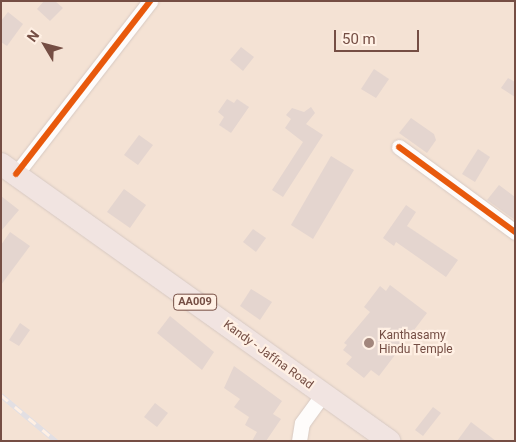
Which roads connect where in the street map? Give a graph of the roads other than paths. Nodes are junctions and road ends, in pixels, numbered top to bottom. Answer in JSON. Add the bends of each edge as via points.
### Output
{"nodes":[{"id":1,"x":150,"y":1,"type":"edge"},
{"id":2,"x":399,"y":147,"type":"dead end"},
{"id":3,"x":6,"y":173,"type":"edge"},
{"id":4,"x":515,"y":232,"type":"edge"},
{"id":5,"x":319,"y":400,"type":"junction"},
{"id":6,"x":299,"y":441,"type":"edge"},
{"id":7,"x":363,"y":441,"type":"edge"},
{"id":8,"x":389,"y":441,"type":"edge"}],
"edges":[{"from":1,"to":3,"type":"street"},
{"from":2,"to":4,"type":"street"},
{"from":3,"to":5,"type":"highway","name":"Kandy - Jaffna Road","number":"AA009"},
{"from":5,"to":6,"type":"street","via":[[302,423]]},
{"from":5,"to":7,"type":"highway","name":"Kandy - Jaffna Road","number":"AA009"},
{"from":5,"to":8,"type":"highway","name":"Kandy - Jaffna Road","number":"AA009"}]}
